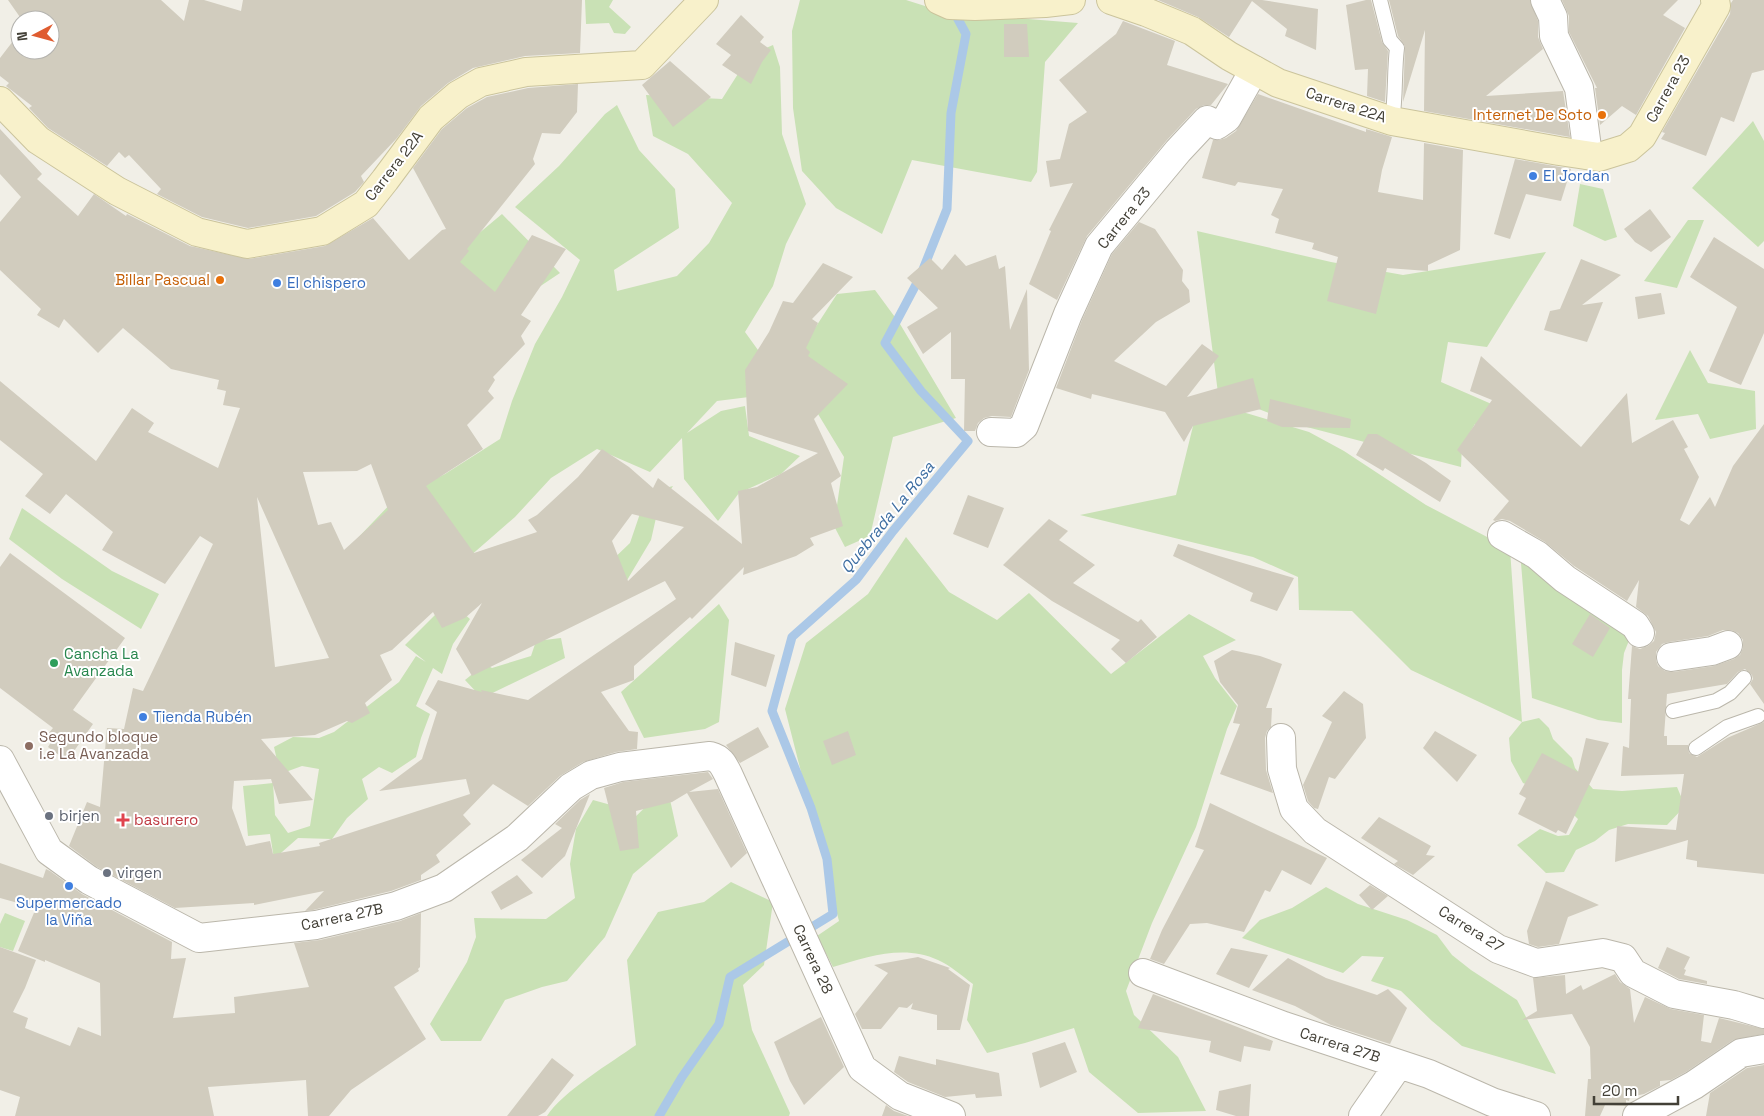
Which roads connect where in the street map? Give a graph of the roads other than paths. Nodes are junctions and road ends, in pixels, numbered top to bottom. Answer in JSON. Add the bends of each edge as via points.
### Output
{"nodes":[{"id":1,"x":704,"y":0,"type":"edge"},
{"id":2,"x":939,"y":0,"type":"edge"},
{"id":3,"x":1071,"y":0,"type":"edge"},
{"id":4,"x":1111,"y":0,"type":"edge"},
{"id":5,"x":1380,"y":0,"type":"edge"},
{"id":6,"x":1545,"y":0,"type":"edge"},
{"id":7,"x":1715,"y":0,"type":"edge"},
{"id":8,"x":1254,"y":70,"type":"junction"},
{"id":9,"x":0,"y":101,"type":"edge"},
{"id":10,"x":1392,"y":121,"type":"junction"},
{"id":11,"x":1594,"y":156,"type":"junction"},
{"id":12,"x":991,"y":432,"type":"dead end"},
{"id":13,"x":1502,"y":535,"type":"dead end"},
{"id":14,"x":1640,"y":633,"type":"dead end"},
{"id":15,"x":1728,"y":645,"type":"dead end"},
{"id":16,"x":1671,"y":657,"type":"dead end"},
{"id":17,"x":1744,"y":678,"type":"dead end"},
{"id":18,"x":1673,"y":711,"type":"dead end"},
{"id":19,"x":1758,"y":716,"type":"dead end"},
{"id":20,"x":1281,"y":738,"type":"dead end"},
{"id":21,"x":1696,"y":748,"type":"dead end"},
{"id":22,"x":718,"y":758,"type":"joint"},
{"id":23,"x":0,"y":760,"type":"edge"},
{"id":24,"x":1143,"y":973,"type":"dead end"},
{"id":25,"x":1764,"y":1014,"type":"edge"},
{"id":26,"x":1764,"y":1049,"type":"edge"},
{"id":27,"x":1399,"y":1064,"type":"junction"},
{"id":28,"x":952,"y":1116,"type":"edge"},
{"id":29,"x":1364,"y":1116,"type":"edge"},
{"id":30,"x":1536,"y":1116,"type":"edge"},
{"id":31,"x":1637,"y":1116,"type":"edge"}],
"edges":[{"from":1,"to":9,"type":"street","name":"Carrera 22A","via":[[642,65],[526,72],[481,82],[458,95],[431,118],[366,204],[322,231],[247,244],[197,232],[117,191],[38,140]]},
{"from":2,"to":3,"type":"street","via":[[950,5],[975,6]]},
{"from":4,"to":8,"type":"street","name":"Carrera 22A","via":[[1192,31]]},
{"from":5,"to":10,"type":"lane","via":[[1390,40],[1396,48]]},
{"from":6,"to":11,"type":"street","via":[[1553,17],[1554,36],[1579,88]]},
{"from":7,"to":11,"type":"street","name":"Carrera 23","via":[[1716,6],[1642,136],[1628,148]]},
{"from":8,"to":10,"type":"street","name":"Carrera 22A","via":[[1278,83]]},
{"from":8,"to":12,"type":"street","name":"Carrera 23","via":[[1227,118],[1217,125],[1207,120],[1099,246],[1024,426],[1016,433]]},
{"from":10,"to":11,"type":"street","name":"Carrera 22A"},
{"from":13,"to":14,"type":"street","via":[[1537,555],[1565,579],[1635,625]]},
{"from":15,"to":16,"type":"street","via":[[1712,651]]},
{"from":17,"to":18,"type":"lane","via":[[1730,693],[1716,701]]},
{"from":19,"to":21,"type":"lane","via":[[1727,727]]},
{"from":20,"to":25,"type":"street","name":"Carrera 27","via":[[1282,769],[1294,809],[1316,831],[1498,949],[1536,963],[1603,953],[1623,958],[1632,973],[1674,994]]},
{"from":22,"to":23,"type":"street","name":"Carrera 27B","via":[[710,756],[629,766],[591,775],[571,787],[517,838],[444,888],[396,906],[316,925],[198,938],[89,880],[49,852]]},
{"from":22,"to":28,"type":"street","name":"Carrera 28","via":[[862,1068],[900,1096]]},
{"from":24,"to":27,"type":"street","name":"Carrera 27B","via":[[1284,1026]]},
{"from":26,"to":31,"type":"street","via":[[1741,1053],[1694,1085]]},
{"from":27,"to":29,"type":"street"},
{"from":27,"to":30,"type":"street","name":"Carrera 27B","via":[[1492,1102]]}]}
